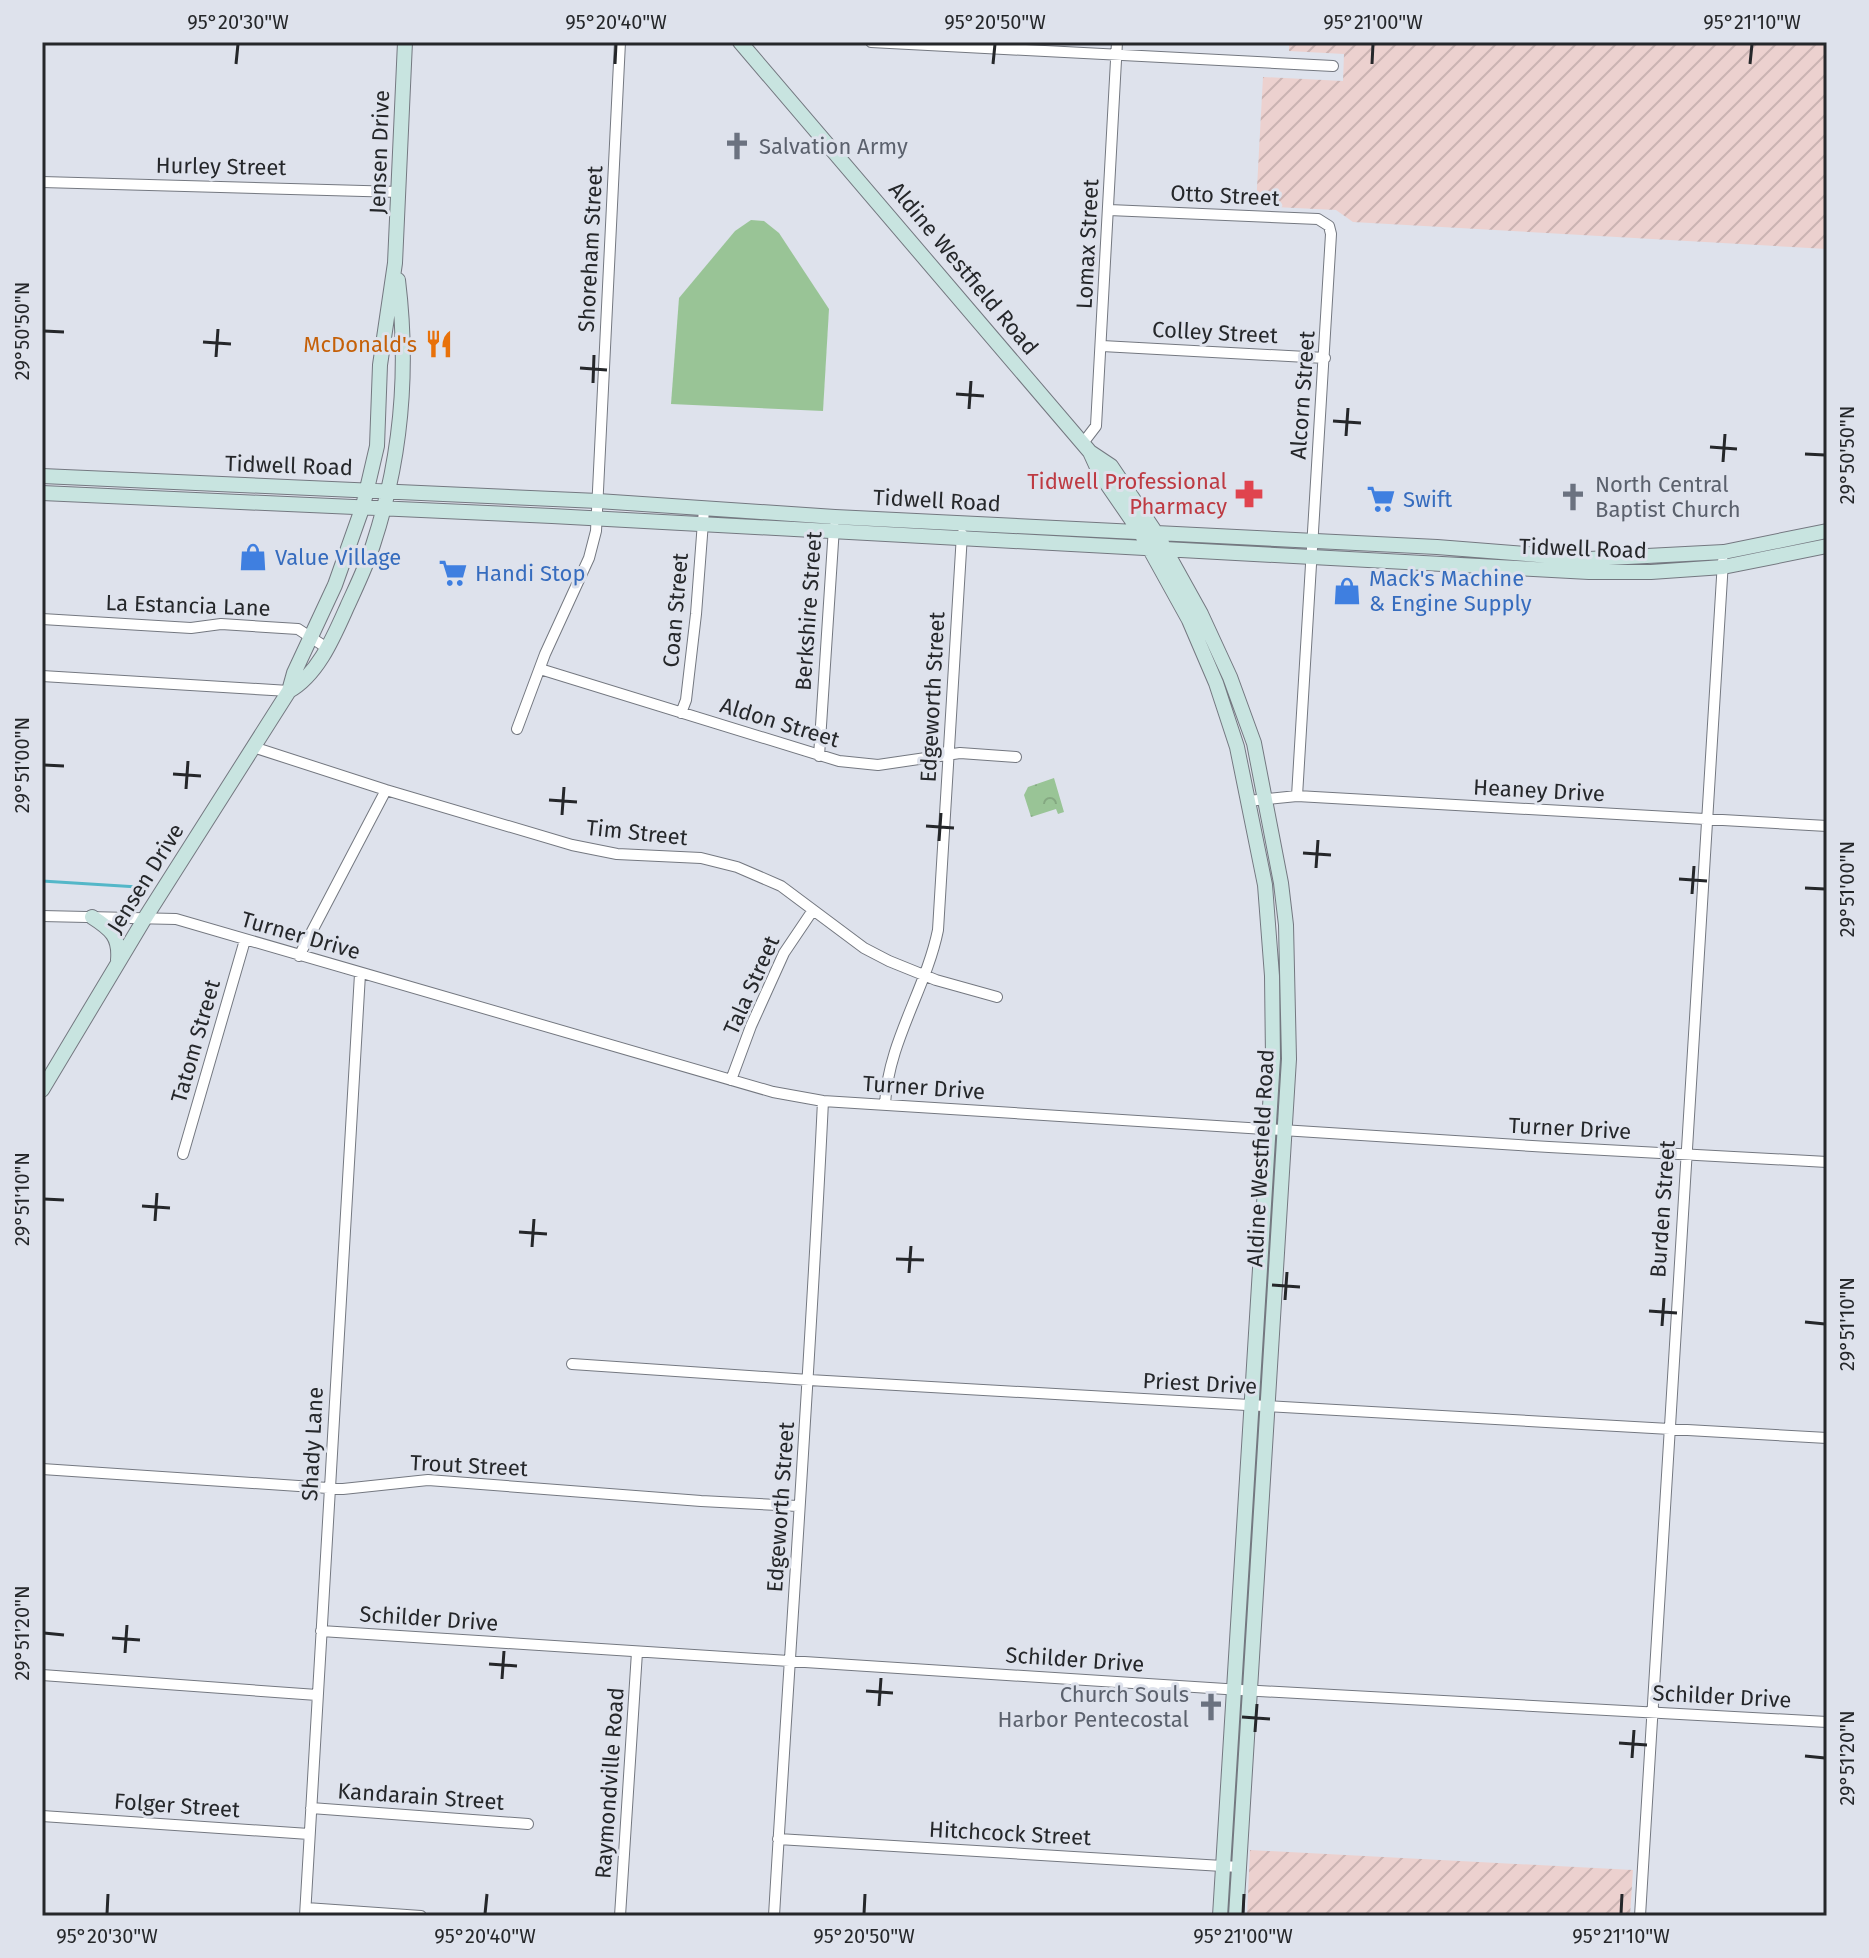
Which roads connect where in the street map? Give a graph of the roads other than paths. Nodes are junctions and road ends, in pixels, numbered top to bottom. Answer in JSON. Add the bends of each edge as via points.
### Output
{"nodes":[{"id":1,"x":405,"y":42,"type":"edge"},
{"id":2,"x":620,"y":42,"type":"edge"},
{"id":3,"x":740,"y":42,"type":"edge"},
{"id":4,"x":871,"y":42,"type":"edge"},
{"id":5,"x":1117,"y":42,"type":"edge"},
{"id":6,"x":1116,"y":55,"type":"junction"},
{"id":7,"x":1333,"y":66,"type":"dead end"},
{"id":8,"x":42,"y":182,"type":"edge"},
{"id":9,"x":400,"y":192,"type":"junction"},
{"id":10,"x":1109,"y":210,"type":"junction"},
{"id":11,"x":1331,"y":234,"type":"joint"},
{"id":12,"x":395,"y":263,"type":"junction"},
{"id":13,"x":1102,"y":346,"type":"junction"},
{"id":14,"x":1325,"y":358,"type":"junction"},
{"id":15,"x":1086,"y":447,"type":"junction"},
{"id":16,"x":42,"y":476,"type":"edge"},
{"id":17,"x":84,"y":478,"type":"junction"},
{"id":18,"x":186,"y":483,"type":"junction"},
{"id":19,"x":262,"y":486,"type":"junction"},
{"id":20,"x":369,"y":490,"type":"junction"},
{"id":21,"x":388,"y":492,"type":"junction"},
{"id":22,"x":42,"y":493,"type":"edge"},
{"id":23,"x":83,"y":495,"type":"junction"},
{"id":24,"x":186,"y":499,"type":"junction"},
{"id":25,"x":598,"y":501,"type":"junction"},
{"id":26,"x":261,"y":502,"type":"junction"},
{"id":27,"x":363,"y":506,"type":"junction"},
{"id":28,"x":383,"y":507,"type":"junction"},
{"id":29,"x":704,"y":509,"type":"junction"},
{"id":30,"x":597,"y":518,"type":"junction"},
{"id":31,"x":834,"y":524,"type":"junction"},
{"id":32,"x":702,"y":525,"type":"junction"},
{"id":33,"x":962,"y":531,"type":"junction"},
{"id":34,"x":1827,"y":531,"type":"edge"},
{"id":35,"x":1140,"y":532,"type":"junction"},
{"id":36,"x":1156,"y":533,"type":"junction"},
{"id":37,"x":1313,"y":541,"type":"junction"},
{"id":38,"x":1827,"y":546,"type":"edge"},
{"id":39,"x":1437,"y":547,"type":"junction"},
{"id":40,"x":1149,"y":548,"type":"junction"},
{"id":41,"x":1164,"y":549,"type":"junction"},
{"id":42,"x":1312,"y":558,"type":"junction"},
{"id":43,"x":1724,"y":559,"type":"junction"},
{"id":44,"x":1433,"y":564,"type":"junction"},
{"id":45,"x":1589,"y":565,"type":"junction"},
{"id":46,"x":42,"y":619,"type":"edge"},
{"id":47,"x":311,"y":635,"type":"junction"},
{"id":48,"x":327,"y":648,"type":"junction"},
{"id":49,"x":540,"y":669,"type":"junction"},
{"id":50,"x":42,"y":676,"type":"edge"},
{"id":51,"x":1223,"y":680,"type":"junction"},
{"id":52,"x":289,"y":691,"type":"junction"},
{"id":53,"x":681,"y":713,"type":"junction"},
{"id":54,"x":517,"y":729,"type":"dead end"},
{"id":55,"x":253,"y":747,"type":"junction"},
{"id":56,"x":949,"y":754,"type":"junction"},
{"id":57,"x":819,"y":756,"type":"junction"},
{"id":58,"x":1016,"y":757,"type":"dead end"},
{"id":59,"x":386,"y":790,"type":"junction"},
{"id":60,"x":1297,"y":796,"type":"junction"},
{"id":61,"x":1264,"y":799,"type":"junction"},
{"id":62,"x":1248,"y":801,"type":"junction"},
{"id":63,"x":1706,"y":820,"type":"junction"},
{"id":64,"x":1827,"y":826,"type":"edge"},
{"id":65,"x":813,"y":910,"type":"junction"},
{"id":66,"x":42,"y":916,"type":"edge"},
{"id":67,"x":92,"y":917,"type":"junction"},
{"id":68,"x":145,"y":918,"type":"junction"},
{"id":69,"x":245,"y":940,"type":"junction"},
{"id":70,"x":299,"y":956,"type":"junction"},
{"id":71,"x":118,"y":963,"type":"junction"},
{"id":72,"x":360,"y":974,"type":"junction"},
{"id":73,"x":924,"y":976,"type":"junction"},
{"id":74,"x":997,"y":997,"type":"dead end"},
{"id":75,"x":731,"y":1080,"type":"junction"},
{"id":76,"x":42,"y":1090,"type":"edge"},
{"id":77,"x":823,"y":1101,"type":"junction"},
{"id":78,"x":885,"y":1104,"type":"junction"},
{"id":79,"x":1269,"y":1129,"type":"junction"},
{"id":80,"x":1285,"y":1130,"type":"junction"},
{"id":81,"x":183,"y":1154,"type":"dead end"},
{"id":82,"x":1685,"y":1154,"type":"junction"},
{"id":83,"x":1827,"y":1162,"type":"edge"},
{"id":84,"x":1259,"y":1271,"type":"junction"},
{"id":85,"x":1275,"y":1271,"type":"junction"},
{"id":86,"x":572,"y":1364,"type":"dead end"},
{"id":87,"x":809,"y":1380,"type":"junction"},
{"id":88,"x":1252,"y":1406,"type":"junction"},
{"id":89,"x":1268,"y":1407,"type":"junction"},
{"id":90,"x":1668,"y":1429,"type":"junction"},
{"id":91,"x":1827,"y":1438,"type":"edge"},
{"id":92,"x":42,"y":1469,"type":"edge"},
{"id":93,"x":330,"y":1488,"type":"junction"},
{"id":94,"x":798,"y":1506,"type":"junction"},
{"id":95,"x":1243,"y":1549,"type":"junction"},
{"id":96,"x":1259,"y":1550,"type":"junction"},
{"id":97,"x":321,"y":1631,"type":"junction"},
{"id":98,"x":637,"y":1652,"type":"junction"},
{"id":99,"x":790,"y":1661,"type":"junction"},
{"id":100,"x":42,"y":1675,"type":"edge"},
{"id":101,"x":1234,"y":1689,"type":"junction"},
{"id":102,"x":1250,"y":1690,"type":"junction"},
{"id":103,"x":317,"y":1695,"type":"junction"},
{"id":104,"x":1651,"y":1712,"type":"junction"},
{"id":105,"x":1827,"y":1722,"type":"edge"},
{"id":106,"x":311,"y":1808,"type":"junction"},
{"id":107,"x":42,"y":1816,"type":"edge"},
{"id":108,"x":528,"y":1824,"type":"dead end"},
{"id":109,"x":309,"y":1834,"type":"junction"},
{"id":110,"x":778,"y":1839,"type":"junction"},
{"id":111,"x":1223,"y":1866,"type":"junction"},
{"id":112,"x":1239,"y":1867,"type":"junction"},
{"id":113,"x":305,"y":1912,"type":"edge"},
{"id":114,"x":421,"y":1916,"type":"edge"},
{"id":115,"x":620,"y":1916,"type":"edge"},
{"id":116,"x":774,"y":1916,"type":"edge"},
{"id":117,"x":1220,"y":1916,"type":"edge"},
{"id":118,"x":1236,"y":1916,"type":"edge"},
{"id":119,"x":1640,"y":1916,"type":"edge"}],
"edges":[{"from":1,"to":9,"type":"main road","name":"Jensen Drive"},
{"from":2,"to":25,"type":"street","name":"Shoreham Street"},
{"from":3,"to":15,"type":"main road","name":"Aldine Westfield Road"},
{"from":4,"to":6,"type":"street"},
{"from":5,"to":6,"type":"street","name":"Lomax Street"},
{"from":6,"to":7,"type":"street"},
{"from":6,"to":10,"type":"street","name":"Lomax Street"},
{"from":8,"to":9,"type":"street","name":"Hurley Street"},
{"from":9,"to":12,"type":"main road","name":"Jensen Drive"},
{"from":10,"to":11,"type":"street","name":"Otto Street","via":[[1318,219]]},
{"from":10,"to":13,"type":"street","name":"Lomax Street"},
{"from":11,"to":14,"type":"street","name":"Alcorn Street"},
{"from":12,"to":20,"type":"main road","name":"Jensen Drive"},
{"from":12,"to":21,"type":"main road","name":"Jensen Drive","via":[[403,370]]},
{"from":13,"to":14,"type":"street","name":"Colley Street"},
{"from":13,"to":15,"type":"street","name":"Lomax Street","via":[[1096,426]]},
{"from":14,"to":37,"type":"street","name":"Alcorn Street"},
{"from":15,"to":35,"type":"main road","name":"Aldine Westfield Road"},
{"from":15,"to":36,"type":"main road","name":"Aldine Westfield Road","via":[[1111,466]]},
{"from":16,"to":17,"type":"main road","name":"Tidwell Road"},
{"from":17,"to":18,"type":"main road","name":"Tidwell Road"},
{"from":17,"to":23,"type":"main road"},
{"from":18,"to":19,"type":"main road","name":"Tidwell Road"},
{"from":18,"to":24,"type":"main road"},
{"from":19,"to":20,"type":"main road","name":"Tidwell Road"},
{"from":19,"to":26,"type":"main road"},
{"from":20,"to":21,"type":"main road","name":"Tidwell Road"},
{"from":20,"to":27,"type":"main road","name":"Jensen Drive"},
{"from":21,"to":25,"type":"main road","name":"Tidwell Road"},
{"from":21,"to":28,"type":"main road","name":"Jensen Drive"},
{"from":22,"to":23,"type":"main road","name":"Tidwell Road"},
{"from":23,"to":24,"type":"main road","name":"Tidwell Road"},
{"from":24,"to":26,"type":"main road","name":"Tidwell Road"},
{"from":25,"to":29,"type":"main road","name":"Tidwell Road"},
{"from":25,"to":30,"type":"street","name":"Shoreham Street"},
{"from":26,"to":27,"type":"main road","name":"Tidwell Road"},
{"from":27,"to":28,"type":"main road","name":"Tidwell Road"},
{"from":27,"to":47,"type":"main road","name":"Jensen Drive"},
{"from":28,"to":30,"type":"main road","name":"Tidwell Road"},
{"from":28,"to":48,"type":"main road","name":"Jensen Drive","via":[[373,547]]},
{"from":29,"to":31,"type":"main road","name":"Tidwell Road"},
{"from":29,"to":32,"type":"street","name":"Coan Street"},
{"from":30,"to":32,"type":"main road","name":"Tidwell Road"},
{"from":30,"to":49,"type":"street","name":"Shoreham Street","via":[[589,558]]},
{"from":31,"to":32,"type":"main road","name":"Tidwell Road"},
{"from":31,"to":33,"type":"main road","name":"Tidwell Road"},
{"from":31,"to":57,"type":"street","name":"Berkshire Street"},
{"from":32,"to":53,"type":"street","name":"Coan Street","via":[[690,671]]},
{"from":33,"to":35,"type":"main road","name":"Tidwell Road"},
{"from":33,"to":40,"type":"main road","name":"Tidwell Road"},
{"from":33,"to":56,"type":"street","name":"Edgeworth Street"},
{"from":34,"to":43,"type":"main road","name":"Tidwell Road"},
{"from":35,"to":36,"type":"main road","name":"Tidwell Road"},
{"from":35,"to":40,"type":"main road","name":"Aldine Westfield Road"},
{"from":36,"to":37,"type":"main road","name":"Tidwell Road"},
{"from":36,"to":41,"type":"main road","name":"Aldine Westfield Road"},
{"from":37,"to":39,"type":"main road","name":"Tidwell Road"},
{"from":37,"to":42,"type":"street","name":"Alcorn Street"},
{"from":38,"to":43,"type":"main road","name":"Tidwell Road"},
{"from":39,"to":44,"type":"main road"},
{"from":39,"to":45,"type":"main road","name":"Tidwell Road"},
{"from":40,"to":41,"type":"main road","name":"Tidwell Road"},
{"from":40,"to":51,"type":"main road","name":"Aldine Westfield Road"},
{"from":41,"to":42,"type":"main road","name":"Tidwell Road"},
{"from":41,"to":51,"type":"main road","name":"Aldine Westfield Road","via":[[1201,614]]},
{"from":42,"to":44,"type":"main road","name":"Tidwell Road"},
{"from":42,"to":60,"type":"street","name":"Alcorn Street"},
{"from":43,"to":45,"type":"main road","name":"Tidwell Road"},
{"from":43,"to":63,"type":"street","name":"Burden Street"},
{"from":44,"to":45,"type":"main road","name":"Tidwell Road"},
{"from":46,"to":47,"type":"street","name":"La Estancia Lane","via":[[191,628],[221,624],[298,629]]},
{"from":47,"to":48,"type":"street","name":"La Estancia Lane"},
{"from":47,"to":52,"type":"main road","name":"Jensen Drive"},
{"from":48,"to":52,"type":"main road","name":"Jensen Drive","via":[[301,685]]},
{"from":49,"to":53,"type":"street","name":"Aldon Street"},
{"from":49,"to":54,"type":"street","name":"Shoreham Street"},
{"from":50,"to":52,"type":"street"},
{"from":51,"to":61,"type":"main road","name":"Aldine Westfield Road","via":[[1254,743]]},
{"from":51,"to":62,"type":"main road","name":"Aldine Westfield Road"},
{"from":52,"to":55,"type":"main road","name":"Jensen Drive"},
{"from":53,"to":57,"type":"street","name":"Aldon Street"},
{"from":55,"to":59,"type":"street","name":"Tim Street"},
{"from":55,"to":68,"type":"main road","name":"Jensen Drive"},
{"from":56,"to":57,"type":"street","name":"Aldon Street","via":[[878,765]]},
{"from":56,"to":58,"type":"street","name":"Aldon Street"},
{"from":56,"to":73,"type":"street","name":"Edgeworth Street","via":[[938,930]]},
{"from":59,"to":65,"type":"street","name":"Tim Street","via":[[589,849],[701,858],[737,867],[781,886]]},
{"from":59,"to":70,"type":"street"},
{"from":60,"to":61,"type":"street","name":"Heaney Drive"},
{"from":60,"to":63,"type":"street","name":"Heaney Drive"},
{"from":61,"to":62,"type":"street","name":"Heaney Drive"},
{"from":61,"to":80,"type":"main road","name":"Aldine Westfield Road","via":[[1288,953]]},
{"from":62,"to":79,"type":"main road","name":"Aldine Westfield Road","via":[[1265,885],[1271,954]]},
{"from":63,"to":64,"type":"street","name":"Heaney Drive"},
{"from":63,"to":82,"type":"street","name":"Burden Street"},
{"from":65,"to":73,"type":"street","name":"Tim Street","via":[[864,948]]},
{"from":65,"to":75,"type":"street","name":"Tala Street","via":[[784,953]]},
{"from":66,"to":67,"type":"street","name":"Turner Drive"},
{"from":67,"to":68,"type":"street","name":"Turner Drive"},
{"from":67,"to":71,"type":"main road","via":[[116,936]]},
{"from":68,"to":69,"type":"street","name":"Turner Drive","via":[[176,919]]},
{"from":68,"to":71,"type":"main road","name":"Jensen Drive"},
{"from":69,"to":70,"type":"street","name":"Turner Drive"},
{"from":69,"to":81,"type":"street","name":"Tatom Street"},
{"from":70,"to":72,"type":"street","name":"Turner Drive"},
{"from":71,"to":76,"type":"main road","name":"Jensen Drive"},
{"from":72,"to":75,"type":"street","name":"Turner Drive"},
{"from":72,"to":93,"type":"street","name":"Shady Lane"},
{"from":73,"to":74,"type":"street","name":"Tim Street"},
{"from":73,"to":78,"type":"street","name":"Edgeworth Street","via":[[893,1060]]},
{"from":75,"to":77,"type":"street","name":"Turner Drive"},
{"from":77,"to":78,"type":"street","name":"Turner Drive"},
{"from":77,"to":87,"type":"street","name":"Edgeworth Street"},
{"from":78,"to":79,"type":"street","name":"Turner Drive"},
{"from":79,"to":80,"type":"street","name":"Turner Drive"},
{"from":79,"to":84,"type":"main road","name":"Aldine Westfield Road"},
{"from":80,"to":82,"type":"street","name":"Turner Drive"},
{"from":80,"to":85,"type":"main road","name":"Aldine Westfield Road"},
{"from":82,"to":83,"type":"street","name":"Turner Drive"},
{"from":82,"to":90,"type":"street","name":"Burden Street"},
{"from":84,"to":85,"type":"main road"},
{"from":84,"to":88,"type":"main road","name":"Aldine Westfield Road"},
{"from":85,"to":89,"type":"main road","name":"Aldine Westfield Road"},
{"from":86,"to":87,"type":"street","name":"Priest Drive"},
{"from":87,"to":88,"type":"street","name":"Priest Drive"},
{"from":87,"to":94,"type":"street","name":"Edgeworth Street"},
{"from":88,"to":89,"type":"street","name":"Priest Drive"},
{"from":88,"to":95,"type":"main road","name":"Aldine Westfield Road"},
{"from":89,"to":90,"type":"street","name":"Priest Drive"},
{"from":89,"to":96,"type":"main road","name":"Aldine Westfield Road"},
{"from":90,"to":91,"type":"street","name":"Priest Drive"},
{"from":90,"to":104,"type":"street","name":"Burden Street"},
{"from":92,"to":93,"type":"street","name":"Trout Street"},
{"from":93,"to":94,"type":"street","name":"Trout Street","via":[[428,1480]]},
{"from":93,"to":97,"type":"street","name":"Shady Lane"},
{"from":94,"to":99,"type":"street","name":"Edgeworth Street"},
{"from":95,"to":96,"type":"main road"},
{"from":95,"to":101,"type":"main road","name":"Aldine Westfield Road"},
{"from":96,"to":102,"type":"main road","name":"Aldine Westfield Road"},
{"from":97,"to":98,"type":"street","name":"Schilder Drive"},
{"from":97,"to":103,"type":"street","name":"Shady Lane"},
{"from":98,"to":99,"type":"street","name":"Schilder Drive"},
{"from":98,"to":115,"type":"street","name":"Raymondville Road"},
{"from":99,"to":101,"type":"street","name":"Schilder Drive"},
{"from":99,"to":110,"type":"street","name":"Edgeworth Street"},
{"from":100,"to":103,"type":"street"},
{"from":101,"to":102,"type":"street","name":"Schilder Drive"},
{"from":101,"to":111,"type":"main road","name":"Aldine Westfield Road"},
{"from":102,"to":104,"type":"street","name":"Schilder Drive"},
{"from":102,"to":112,"type":"main road","name":"Aldine Westfield Road"},
{"from":103,"to":106,"type":"street","name":"Shady Lane"},
{"from":104,"to":105,"type":"street","name":"Schilder Drive"},
{"from":104,"to":119,"type":"street","name":"Burden Street"},
{"from":106,"to":108,"type":"street","name":"Kandarain Street"},
{"from":106,"to":109,"type":"street","name":"Shady Lane"},
{"from":107,"to":109,"type":"street","name":"Folger Street"},
{"from":109,"to":113,"type":"street","name":"Shady Lane"},
{"from":110,"to":111,"type":"street","name":"Hitchcock Street"},
{"from":110,"to":116,"type":"street","name":"Edgeworth Street"},
{"from":111,"to":112,"type":"street","name":"Hitchcock Street"},
{"from":111,"to":117,"type":"main road","name":"Aldine Westfield Road"},
{"from":112,"to":118,"type":"main road","name":"Aldine Westfield Road"},
{"from":113,"to":114,"type":"street"}]}
